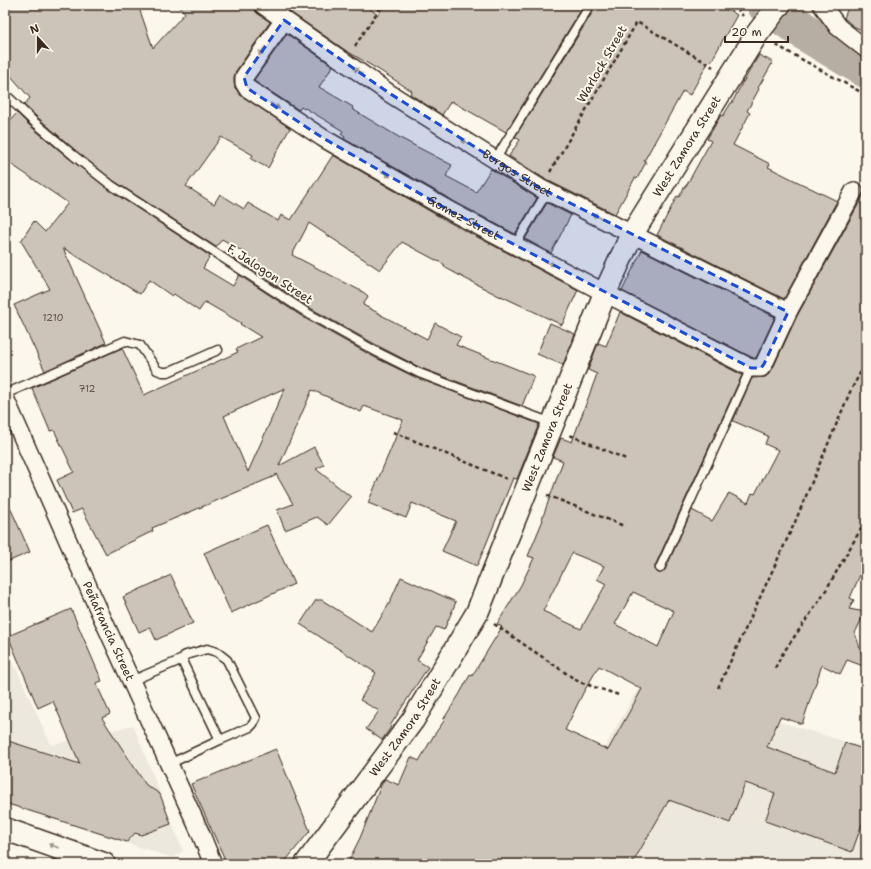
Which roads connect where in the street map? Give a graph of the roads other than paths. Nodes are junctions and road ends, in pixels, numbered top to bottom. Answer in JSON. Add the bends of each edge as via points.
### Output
{"nodes":[{"id":1,"x":263,"y":5,"type":"edge"},
{"id":2,"x":779,"y":5,"type":"edge"},
{"id":3,"x":822,"y":5,"type":"edge"},
{"id":4,"x":589,"y":7,"type":"dead end"},
{"id":5,"x":284,"y":20,"type":"junction"},
{"id":6,"x":866,"y":49,"type":"edge"},
{"id":7,"x":5,"y":94,"type":"edge"},
{"id":8,"x":494,"y":160,"type":"junction"},
{"id":9,"x":544,"y":190,"type":"junction"},
{"id":10,"x":854,"y":191,"type":"dead end"},
{"id":11,"x":632,"y":234,"type":"junction"},
{"id":12,"x":515,"y":245,"type":"junction"},
{"id":13,"x":605,"y":292,"type":"junction"},
{"id":14,"x":788,"y":312,"type":"junction"},
{"id":15,"x":218,"y":350,"type":"dead end"},
{"id":16,"x":756,"y":368,"type":"junction"},
{"id":17,"x":5,"y":394,"type":"edge"},
{"id":18,"x":5,"y":398,"type":"edge"},
{"id":19,"x":552,"y":426,"type":"junction"},
{"id":20,"x":660,"y":568,"type":"dead end"},
{"id":21,"x":183,"y":659,"type":"junction"},
{"id":22,"x":131,"y":680,"type":"junction"},
{"id":23,"x":220,"y":740,"type":"junction"},
{"id":24,"x":169,"y":764,"type":"junction"},
{"id":25,"x":5,"y":829,"type":"edge"},
{"id":26,"x":104,"y":864,"type":"edge"},
{"id":27,"x":213,"y":864,"type":"edge"},
{"id":28,"x":306,"y":864,"type":"edge"}],
"edges":[{"from":1,"to":5,"type":"street","name":"Burgos Street"},
{"from":2,"to":11,"type":"street","name":"West Zamora Street","via":[[759,31]]},
{"from":3,"to":6,"type":"street","via":[[838,27]]},
{"from":4,"to":8,"type":"lane"},
{"from":8,"to":5,"type":"street","name":"Burgos Street","one_way":true,"via":[[389,93]]},
{"from":5,"to":12,"type":"street","name":"Gomez Street","one_way":true,"via":[[244,77],[247,88],[323,138]]},
{"from":7,"to":19,"type":"lane","name":"F. Jalogon Street","via":[[32,120],[111,185],[309,314],[419,373]]},
{"from":8,"to":9,"type":"street","name":"Burgos Street"},
{"from":11,"to":9,"type":"street","name":"Burgos Street","one_way":true},
{"from":9,"to":12,"type":"lane"},
{"from":10,"to":14,"type":"street"},
{"from":11,"to":13,"type":"street","name":"West Zamora Street"},
{"from":11,"to":14,"type":"street","name":"Burgos Street"},
{"from":12,"to":13,"type":"street","name":"Gomez Street","one_way":true},
{"from":13,"to":16,"type":"street","name":"Gomez Street"},
{"from":13,"to":19,"type":"street","name":"West Zamora Street"},
{"from":14,"to":16,"type":"street","via":[[764,364]]},
{"from":15,"to":17,"type":"lane","via":[[168,372],[162,372],[157,370],[140,345],[125,341]]},
{"from":16,"to":20,"type":"lane"},
{"from":18,"to":22,"type":"street","name":"Peñafrancia Street"},
{"from":19,"to":28,"type":"street","name":"West Zamora Street","via":[[477,613],[413,720]]},
{"from":21,"to":22,"type":"lane"},
{"from":21,"to":23,"type":"lane"},
{"from":21,"to":23,"type":"lane","via":[[186,655],[207,649],[217,652],[227,660],[256,718],[250,727]]},
{"from":22,"to":24,"type":"street","name":"Peñafrancia Street"},
{"from":23,"to":24,"type":"lane"},
{"from":24,"to":27,"type":"street","name":"Peñafrancia Street"},
{"from":26,"to":25,"type":"street","one_way":true}]}
